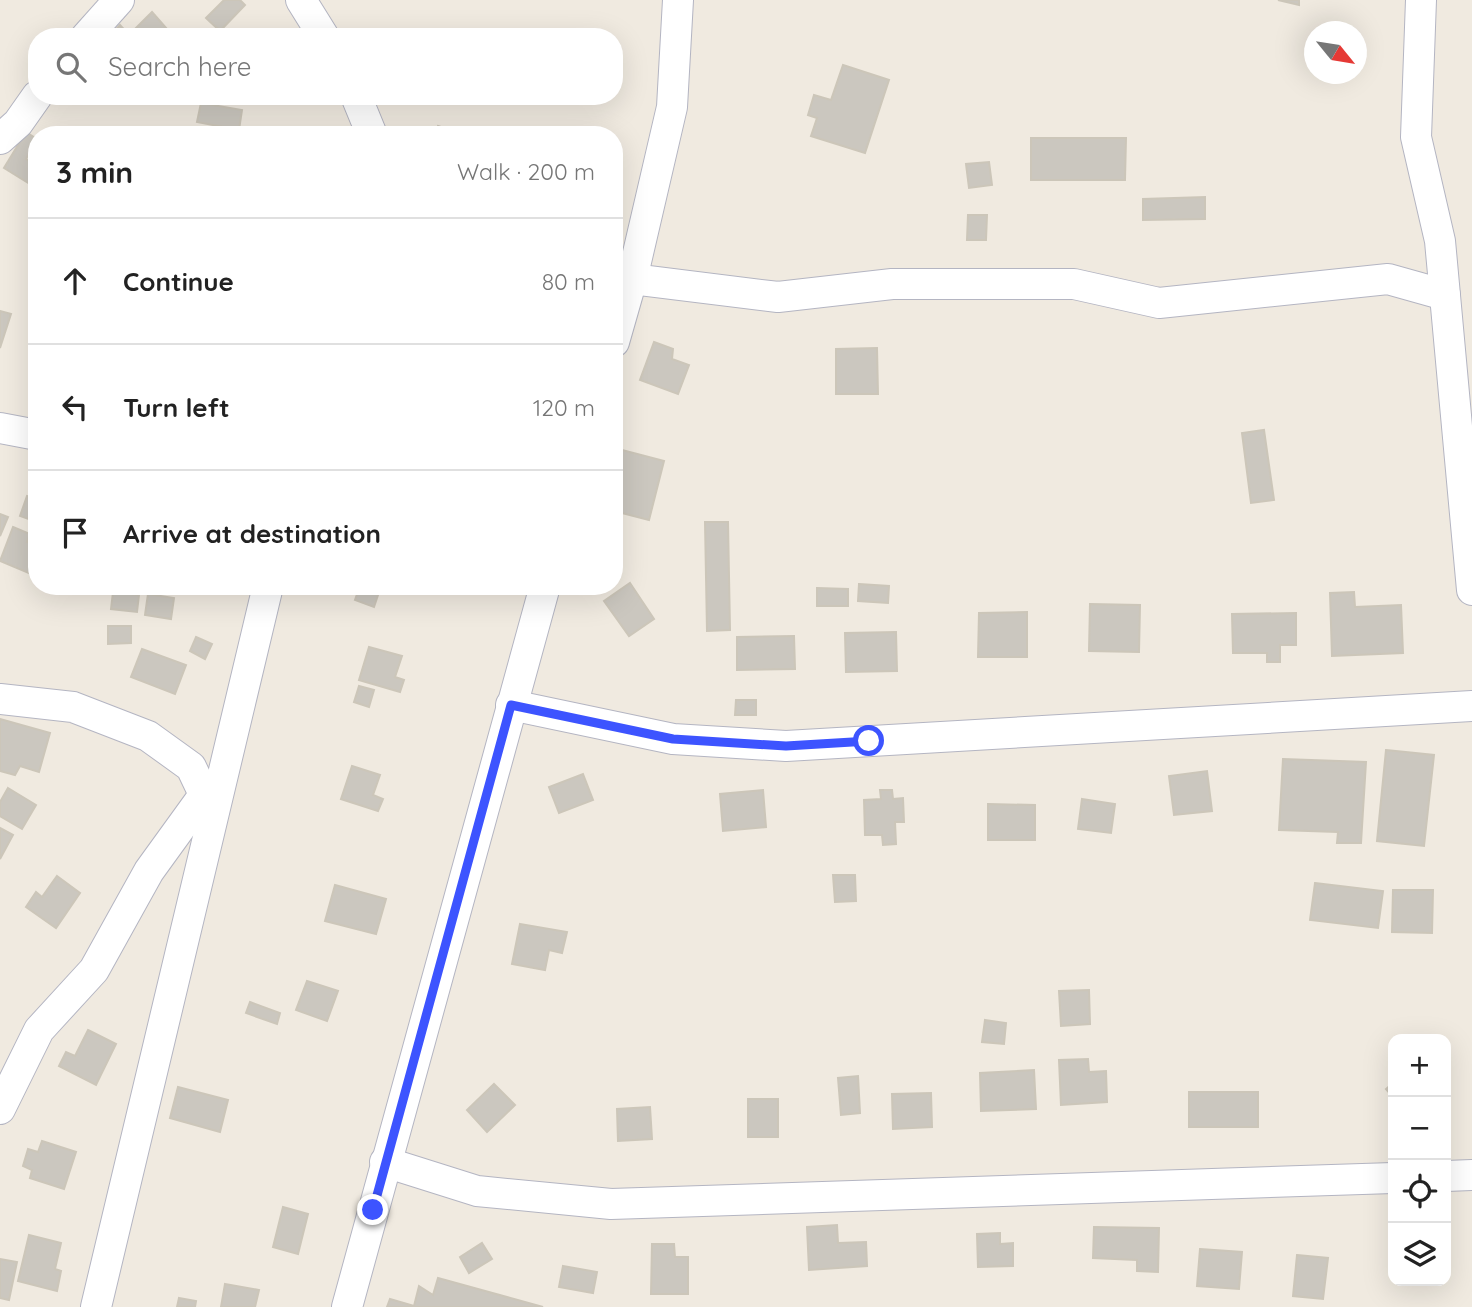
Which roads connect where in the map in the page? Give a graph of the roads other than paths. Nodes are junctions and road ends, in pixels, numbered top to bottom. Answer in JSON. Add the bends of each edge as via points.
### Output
{"nodes":[{"id":1,"x":119,"y":0,"type":"edge"},
{"id":2,"x":301,"y":0,"type":"edge"},
{"id":3,"x":678,"y":0,"type":"edge"},
{"id":4,"x":1420,"y":0,"type":"edge"},
{"id":5,"x":94,"y":28,"type":"edge"},
{"id":6,"x":318,"y":28,"type":"edge"},
{"id":7,"x":31,"y":105,"type":"edge"},
{"id":8,"x":360,"y":105,"type":"edge"},
{"id":9,"x":368,"y":126,"type":"edge"},
{"id":10,"x":0,"y":139,"type":"edge"},
{"id":11,"x":632,"y":279,"type":"junction"},
{"id":12,"x":1445,"y":295,"type":"junction"},
{"id":13,"x":623,"y":310,"type":"edge"},
{"id":14,"x":0,"y":428,"type":"edge"},
{"id":15,"x":28,"y":433,"type":"edge"},
{"id":16,"x":1472,"y":590,"type":"edge"},
{"id":17,"x":266,"y":595,"type":"edge"},
{"id":18,"x":542,"y":595,"type":"edge"},
{"id":19,"x":0,"y":699,"type":"edge"},
{"id":20,"x":511,"y":705,"type":"junction"},
{"id":21,"x":1472,"y":706,"type":"edge"},
{"id":22,"x":209,"y":805,"type":"junction"},
{"id":23,"x":0,"y":1109,"type":"edge"},
{"id":24,"x":386,"y":1161,"type":"junction"},
{"id":25,"x":1472,"y":1175,"type":"edge"},
{"id":26,"x":1451,"y":1176,"type":"edge"},
{"id":27,"x":1388,"y":1178,"type":"edge"},
{"id":28,"x":96,"y":1307,"type":"edge"},
{"id":29,"x":347,"y":1307,"type":"edge"}],
"edges":[{"from":1,"to":5,"type":"street"},
{"from":2,"to":6,"type":"street"},
{"from":3,"to":11,"type":"street","via":[[672,107]]},
{"from":4,"to":12,"type":"street","via":[[1416,137],[1440,241]]},
{"from":7,"to":10,"type":"street"},
{"from":8,"to":9,"type":"street"},
{"from":11,"to":12,"type":"street","via":[[778,297],[892,284],[1074,284],[1159,303],[1388,279]]},
{"from":11,"to":13,"type":"street"},
{"from":12,"to":16,"type":"street"},
{"from":14,"to":15,"type":"street"},
{"from":17,"to":22,"type":"street"},
{"from":18,"to":20,"type":"street"},
{"from":19,"to":22,"type":"street","via":[[73,708],[148,736],[191,767]]},
{"from":20,"to":21,"type":"street","via":[[673,739],[786,746]]},
{"from":20,"to":24,"type":"street"},
{"from":22,"to":23,"type":"street","via":[[149,871],[94,970],[39,1030]]},
{"from":22,"to":28,"type":"street"},
{"from":24,"to":27,"type":"street","via":[[477,1191],[611,1204]]},
{"from":24,"to":29,"type":"street"},
{"from":25,"to":26,"type":"street"}]}
